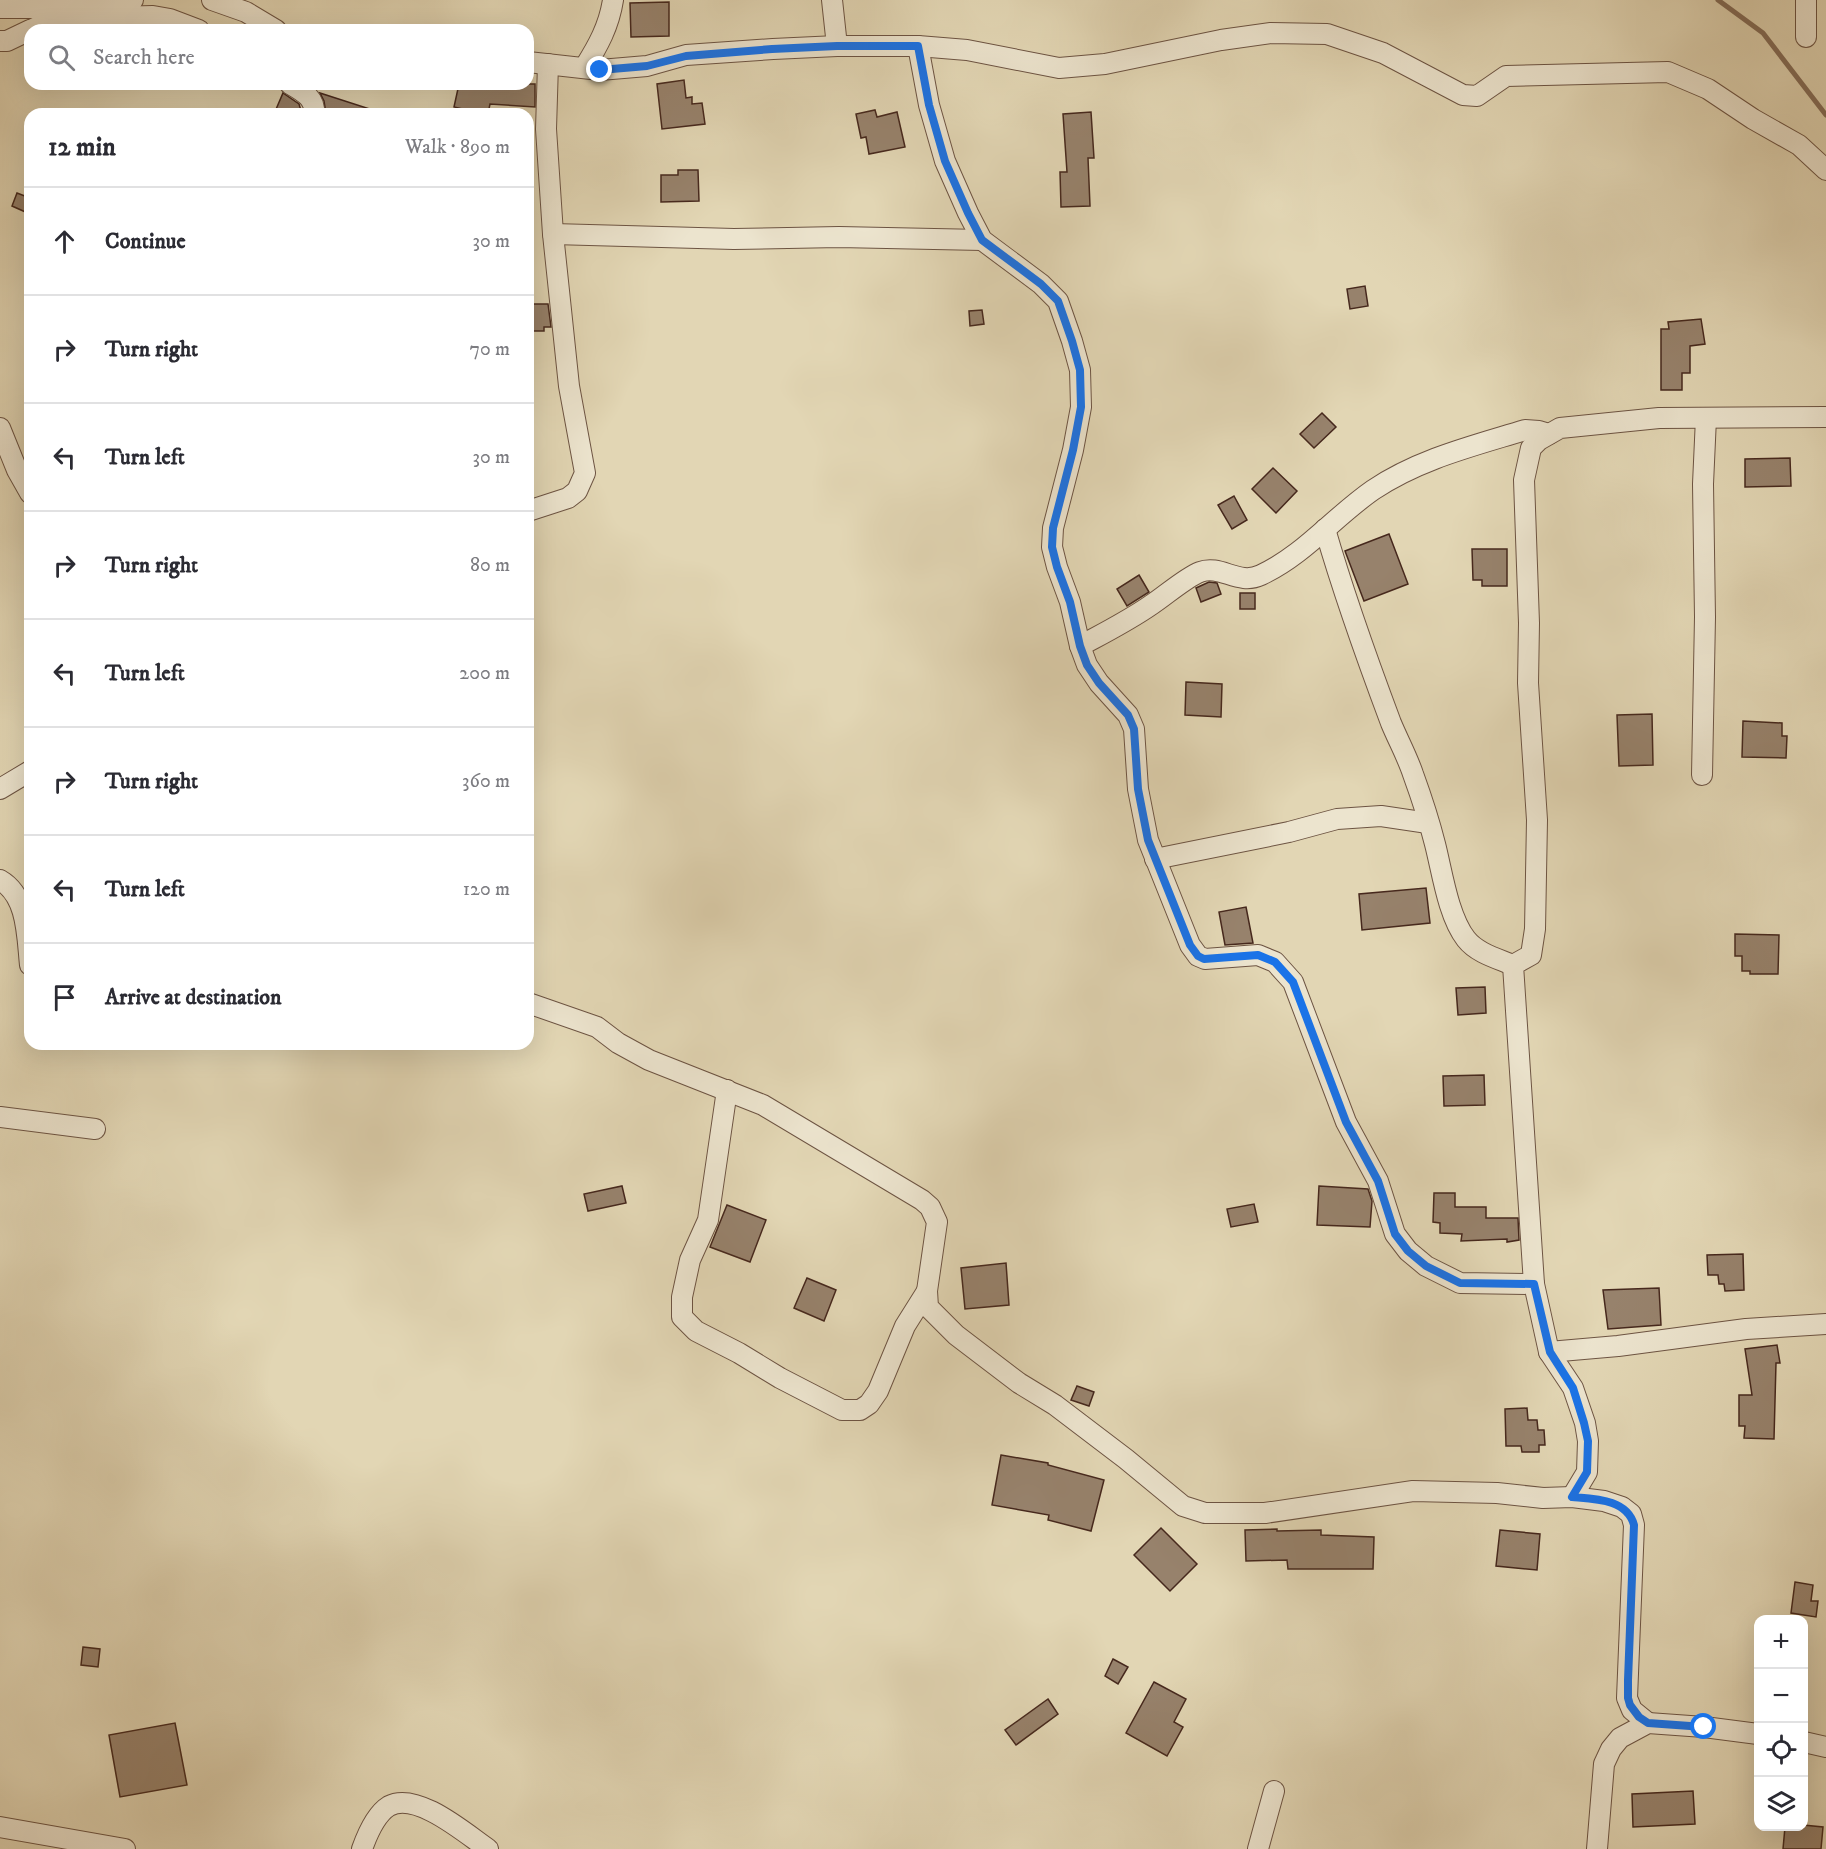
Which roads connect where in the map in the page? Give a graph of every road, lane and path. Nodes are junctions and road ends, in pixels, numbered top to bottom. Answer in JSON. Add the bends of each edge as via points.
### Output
{"nodes":[{"id":1,"x":133,"y":0,"type":"edge"},
{"id":2,"x":212,"y":0,"type":"edge"},
{"id":3,"x":613,"y":0,"type":"edge"},
{"id":4,"x":832,"y":0,"type":"edge"},
{"id":5,"x":1806,"y":0,"type":"edge"},
{"id":6,"x":247,"y":6,"type":"edge"},
{"id":7,"x":0,"y":8,"type":"edge"},
{"id":8,"x":43,"y":24,"type":"edge"},
{"id":9,"x":183,"y":24,"type":"edge"},
{"id":10,"x":269,"y":24,"type":"edge"},
{"id":11,"x":24,"y":33,"type":"edge"},
{"id":12,"x":1806,"y":37,"type":"dead end"},
{"id":13,"x":0,"y":41,"type":"edge"},
{"id":14,"x":837,"y":46,"type":"junction"},
{"id":15,"x":918,"y":46,"type":"junction"},
{"id":16,"x":534,"y":63,"type":"edge"},
{"id":17,"x":548,"y":64,"type":"junction"},
{"id":18,"x":585,"y":68,"type":"junction"},
{"id":19,"x":299,"y":90,"type":"edge"},
{"id":20,"x":315,"y":108,"type":"edge"},
{"id":21,"x":1826,"y":170,"type":"edge"},
{"id":22,"x":553,"y":234,"type":"junction"},
{"id":23,"x":982,"y":240,"type":"junction"},
{"id":24,"x":1826,"y":417,"type":"edge"},
{"id":25,"x":1706,"y":418,"type":"junction"},
{"id":26,"x":0,"y":428,"type":"edge"},
{"id":27,"x":1549,"y":434,"type":"junction"},
{"id":28,"x":24,"y":483,"type":"edge"},
{"id":29,"x":534,"y":509,"type":"edge"},
{"id":30,"x":1325,"y":529,"type":"junction"},
{"id":31,"x":1080,"y":646,"type":"junction"},
{"id":32,"x":1701,"y":774,"type":"dead end"},
{"id":33,"x":24,"y":775,"type":"edge"},
{"id":34,"x":0,"y":789,"type":"edge"},
{"id":35,"x":1428,"y":823,"type":"junction"},
{"id":36,"x":1155,"y":859,"type":"junction"},
{"id":37,"x":0,"y":880,"type":"edge"},
{"id":38,"x":24,"y":922,"type":"edge"},
{"id":39,"x":1513,"y":965,"type":"junction"},
{"id":40,"x":534,"y":1005,"type":"edge"},
{"id":41,"x":727,"y":1090,"type":"junction"},
{"id":42,"x":0,"y":1116,"type":"edge"},
{"id":43,"x":95,"y":1129,"type":"dead end"},
{"id":44,"x":1534,"y":1284,"type":"junction"},
{"id":45,"x":927,"y":1292,"type":"junction"},
{"id":46,"x":1826,"y":1324,"type":"edge"},
{"id":47,"x":1550,"y":1352,"type":"junction"},
{"id":48,"x":1572,"y":1497,"type":"junction"},
{"id":49,"x":1648,"y":1723,"type":"junction"},
{"id":50,"x":1754,"y":1733,"type":"edge"},
{"id":51,"x":1808,"y":1743,"type":"edge"},
{"id":52,"x":1826,"y":1747,"type":"edge"},
{"id":53,"x":1274,"y":1791,"type":"dead end"},
{"id":54,"x":0,"y":1827,"type":"edge"},
{"id":55,"x":125,"y":1849,"type":"edge"},
{"id":56,"x":362,"y":1849,"type":"edge"},
{"id":57,"x":488,"y":1849,"type":"edge"},
{"id":58,"x":1258,"y":1849,"type":"edge"},
{"id":59,"x":1597,"y":1849,"type":"edge"}],
"edges":[{"from":1,"to":7,"type":"street"},
{"from":2,"to":6,"type":"street"},
{"from":3,"to":18,"type":"street","via":[[609,21]]},
{"from":4,"to":14,"type":"street"},
{"from":5,"to":12,"type":"street"},
{"from":6,"to":10,"type":"street"},
{"from":8,"to":9,"type":"street","via":[[73,18],[153,16]]},
{"from":11,"to":13,"type":"street"},
{"from":14,"to":15,"type":"street"},
{"from":14,"to":18,"type":"street","via":[[686,56],[647,66]]},
{"from":15,"to":21,"type":"street","via":[[967,50],[1059,68],[1105,64],[1271,33],[1327,34],[1383,53],[1463,95],[1477,96],[1506,76],[1668,72],[1708,89],[1799,145]]},
{"from":15,"to":23,"type":"street","via":[[945,161]]},
{"from":16,"to":17,"type":"street"},
{"from":17,"to":18,"type":"street"},
{"from":17,"to":22,"type":"street","via":[[546,129]]},
{"from":19,"to":20,"type":"street","via":[[312,99]]},
{"from":22,"to":23,"type":"street"},
{"from":22,"to":29,"type":"street","via":[[569,386],[585,473],[577,491],[568,498]]},
{"from":23,"to":31,"type":"street","via":[[1058,301],[1080,370],[1081,407],[1052,547]]},
{"from":24,"to":25,"type":"street"},
{"from":25,"to":27,"type":"street","via":[[1648,419],[1560,428]]},
{"from":25,"to":32,"type":"street"},
{"from":26,"to":28,"type":"street"},
{"from":27,"to":30,"type":"street","via":[[1525,430],[1402,471]]},
{"from":27,"to":39,"type":"street","via":[[1531,448],[1524,480],[1528,683],[1537,820],[1535,929],[1531,956]]},
{"from":30,"to":31,"type":"street","via":[[1299,552],[1260,576],[1238,578],[1211,570],[1193,575],[1148,608]]},
{"from":30,"to":35,"type":"street","via":[[1341,586],[1413,772]]},
{"from":31,"to":36,"type":"street","via":[[1087,665],[1128,715],[1134,729],[1138,789]]},
{"from":33,"to":34,"type":"street"},
{"from":35,"to":36,"type":"street","via":[[1381,816],[1337,819]]},
{"from":35,"to":39,"type":"street","via":[[1459,928],[1482,953]]},
{"from":36,"to":44,"type":"street","via":[[1198,956],[1213,959],[1258,955],[1275,962],[1293,982],[1346,1122],[1378,1181],[1395,1234],[1408,1251],[1426,1266],[1460,1283]]},
{"from":37,"to":38,"type":"street","via":[[9,885],[20,901]]},
{"from":39,"to":44,"type":"street"},
{"from":40,"to":41,"type":"street","via":[[597,1027],[650,1060]]},
{"from":41,"to":45,"type":"street","via":[[763,1105],[930,1207],[937,1222]]},
{"from":41,"to":45,"type":"street","via":[[708,1220],[690,1260],[681,1297],[681,1317],[696,1331],[842,1410],[860,1410],[878,1391],[905,1326]]},
{"from":42,"to":43,"type":"street"},
{"from":44,"to":47,"type":"street"},
{"from":45,"to":48,"type":"street","via":[[928,1307],[956,1335],[1082,1425],[1170,1497],[1205,1513],[1265,1513],[1413,1491]]},
{"from":46,"to":47,"type":"street","via":[[1746,1329]]},
{"from":47,"to":48,"type":"street","via":[[1573,1388],[1588,1441],[1587,1472]]},
{"from":48,"to":49,"type":"street","via":[[1604,1501],[1631,1514],[1634,1540],[1628,1698],[1632,1710]]},
{"from":49,"to":50,"type":"street"},
{"from":49,"to":59,"type":"street","via":[[1620,1738],[1604,1764]]},
{"from":51,"to":52,"type":"street"},
{"from":53,"to":58,"type":"street"},
{"from":54,"to":55,"type":"street"},
{"from":56,"to":57,"type":"street","via":[[376,1819],[388,1807],[401,1802],[432,1811]]}]}
